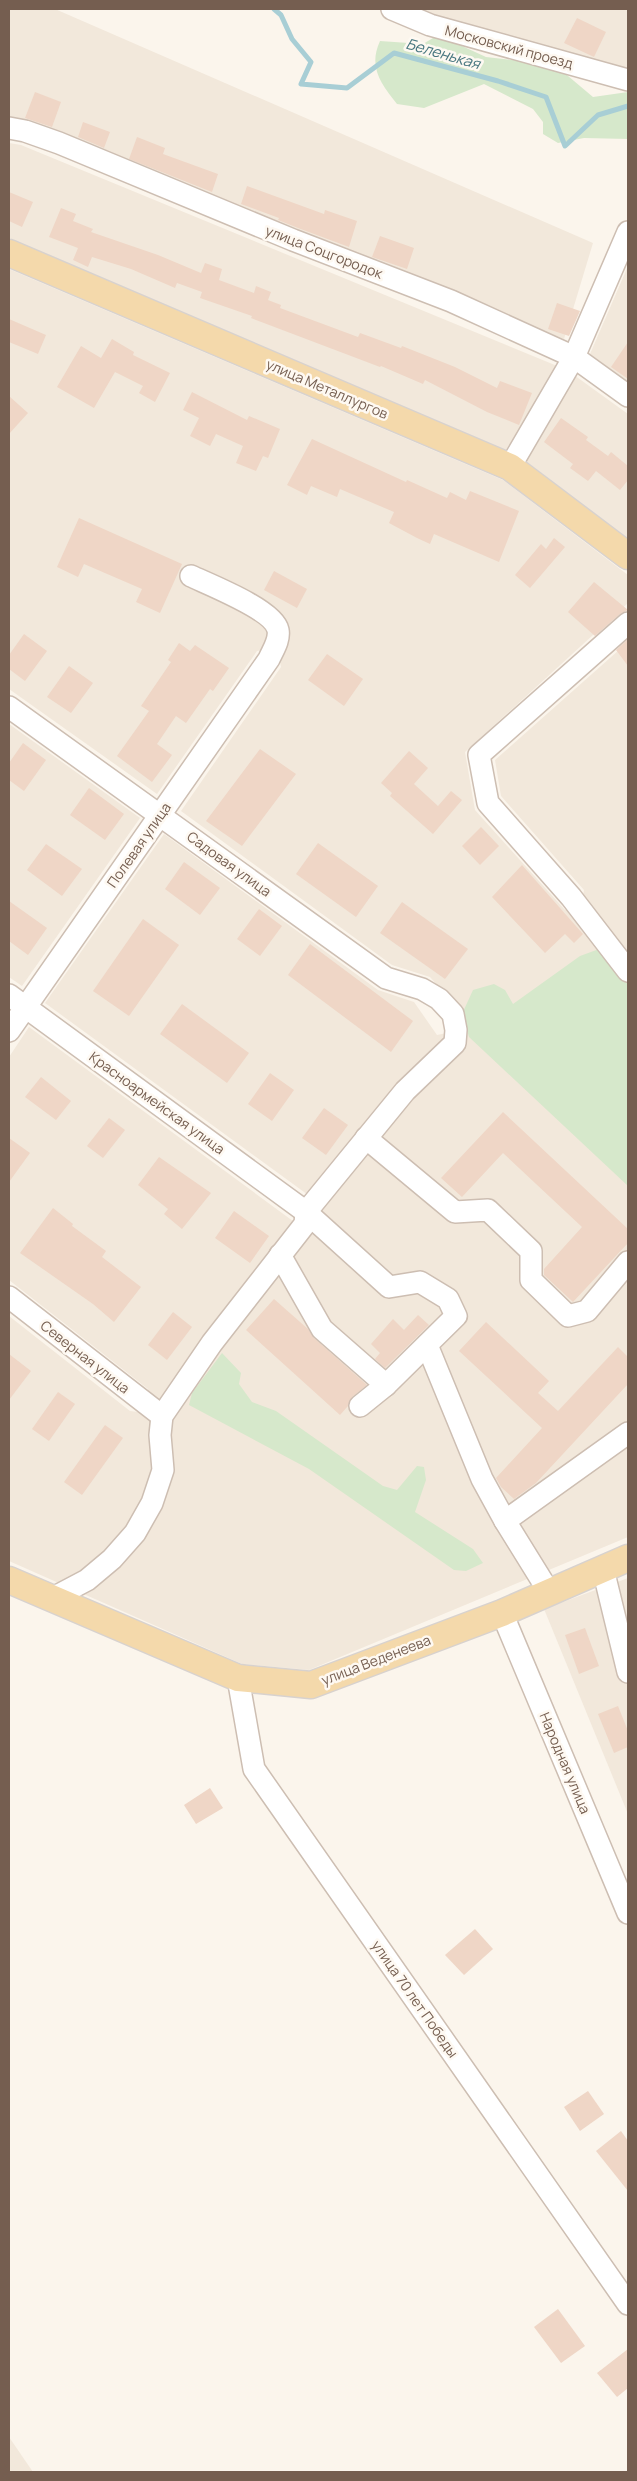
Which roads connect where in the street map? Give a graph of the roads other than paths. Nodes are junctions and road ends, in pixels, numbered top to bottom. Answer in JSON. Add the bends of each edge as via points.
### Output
{"nodes":[{"id":1,"x":392,"y":9,"type":"edge"},
{"id":2,"x":628,"y":80,"type":"edge"},
{"id":3,"x":9,"y":128,"type":"edge"},
{"id":4,"x":627,"y":233,"type":"edge"},
{"id":5,"x":9,"y":253,"type":"edge"},
{"id":6,"x":574,"y":357,"type":"junction"},
{"id":7,"x":628,"y":396,"type":"edge"},
{"id":8,"x":510,"y":468,"type":"junction"},
{"id":9,"x":628,"y":556,"type":"edge"},
{"id":10,"x":192,"y":576,"type":"dead end"},
{"id":11,"x":628,"y":622,"type":"edge"},
{"id":12,"x":9,"y":707,"type":"edge"},
{"id":13,"x":160,"y":814,"type":"junction"},
{"id":14,"x":628,"y":971,"type":"edge"},
{"id":15,"x":17,"y":1001,"type":"edge"},
{"id":16,"x":9,"y":1031,"type":"edge"},
{"id":17,"x":366,"y":1138,"type":"junction"},
{"id":18,"x":306,"y":1212,"type":"junction"},
{"id":19,"x":280,"y":1256,"type":"junction"},
{"id":20,"x":628,"y":1262,"type":"edge"},
{"id":21,"x":9,"y":1297,"type":"edge"},
{"id":22,"x":427,"y":1345,"type":"junction"},
{"id":23,"x":386,"y":1385,"type":"junction"},
{"id":24,"x":360,"y":1406,"type":"dead end"},
{"id":25,"x":162,"y":1416,"type":"junction"},
{"id":26,"x":628,"y":1433,"type":"edge"},
{"id":27,"x":505,"y":1521,"type":"junction"},
{"id":28,"x":628,"y":1558,"type":"edge"},
{"id":29,"x":603,"y":1569,"type":"junction"},
{"id":30,"x":9,"y":1580,"type":"edge"},
{"id":31,"x":549,"y":1592,"type":"junction"},
{"id":32,"x":51,"y":1599,"type":"junction"},
{"id":33,"x":502,"y":1612,"type":"junction"},
{"id":34,"x":628,"y":1672,"type":"edge"},
{"id":35,"x":238,"y":1678,"type":"junction"},
{"id":36,"x":628,"y":1913,"type":"edge"},
{"id":37,"x":628,"y":2304,"type":"edge"}],
"edges":[{"from":1,"to":2,"type":"street","name":"Московский проезд","via":[[430,25]]},
{"from":3,"to":6,"type":"street","name":"улица Соцгородок","via":[[59,143],[451,301]]},
{"from":4,"to":6,"type":"street"},
{"from":5,"to":8,"type":"main road","name":"улица Металлургов"},
{"from":6,"to":7,"type":"street","name":"улица Соцгородок"},
{"from":6,"to":8,"type":"street"},
{"from":8,"to":9,"type":"main road","name":"улица Металлургов"},
{"from":10,"to":13,"type":"street","name":"Полевая улица","via":[[269,617],[278,629],[278,642]]},
{"from":11,"to":14,"type":"street","via":[[479,755],[488,803],[571,897]]},
{"from":12,"to":13,"type":"street","name":"Садовая улица"},
{"from":13,"to":15,"type":"street","name":"Полевая улица"},
{"from":13,"to":17,"type":"street","name":"Садовая улица","via":[[386,978],[422,989],[439,999],[452,1014],[456,1030],[454,1042],[412,1083]]},
{"from":15,"to":16,"type":"street","name":"Полевая улица"},
{"from":15,"to":18,"type":"street","name":"Красноармейская улица"},
{"from":17,"to":18,"type":"street"},
{"from":17,"to":20,"type":"street","via":[[455,1212],[488,1210],[531,1251],[531,1280],[568,1316],[587,1311]]},
{"from":18,"to":19,"type":"street","via":[[305,1224]]},
{"from":18,"to":22,"type":"street","name":"Красноармейская улица","via":[[389,1287],[420,1282],[448,1299],[456,1316]]},
{"from":19,"to":23,"type":"street","via":[[322,1329]]},
{"from":19,"to":25,"type":"street","via":[[212,1343]]},
{"from":21,"to":25,"type":"street","name":"Северная улица"},
{"from":22,"to":23,"type":"street"},
{"from":22,"to":27,"type":"street","via":[[482,1478]]},
{"from":23,"to":24,"type":"street"},
{"from":25,"to":32,"type":"street","via":[[163,1470],[152,1503],[134,1534],[87,1580]]},
{"from":26,"to":27,"type":"street"},
{"from":27,"to":31,"type":"street"},
{"from":28,"to":29,"type":"main road","name":"улица Веденеева"},
{"from":29,"to":31,"type":"main road","name":"улица Веденеева"},
{"from":29,"to":34,"type":"street"},
{"from":30,"to":32,"type":"main road","name":"улица Веденеева"},
{"from":31,"to":33,"type":"main road","name":"улица Веденеева"},
{"from":32,"to":35,"type":"main road","name":"улица Веденеева"},
{"from":33,"to":35,"type":"main road","name":"улица Веденеева","via":[[311,1685]]},
{"from":33,"to":36,"type":"street","name":"Народная улица"},
{"from":35,"to":37,"type":"street","name":"улица 70 лет Победы","via":[[254,1769]]}]}
